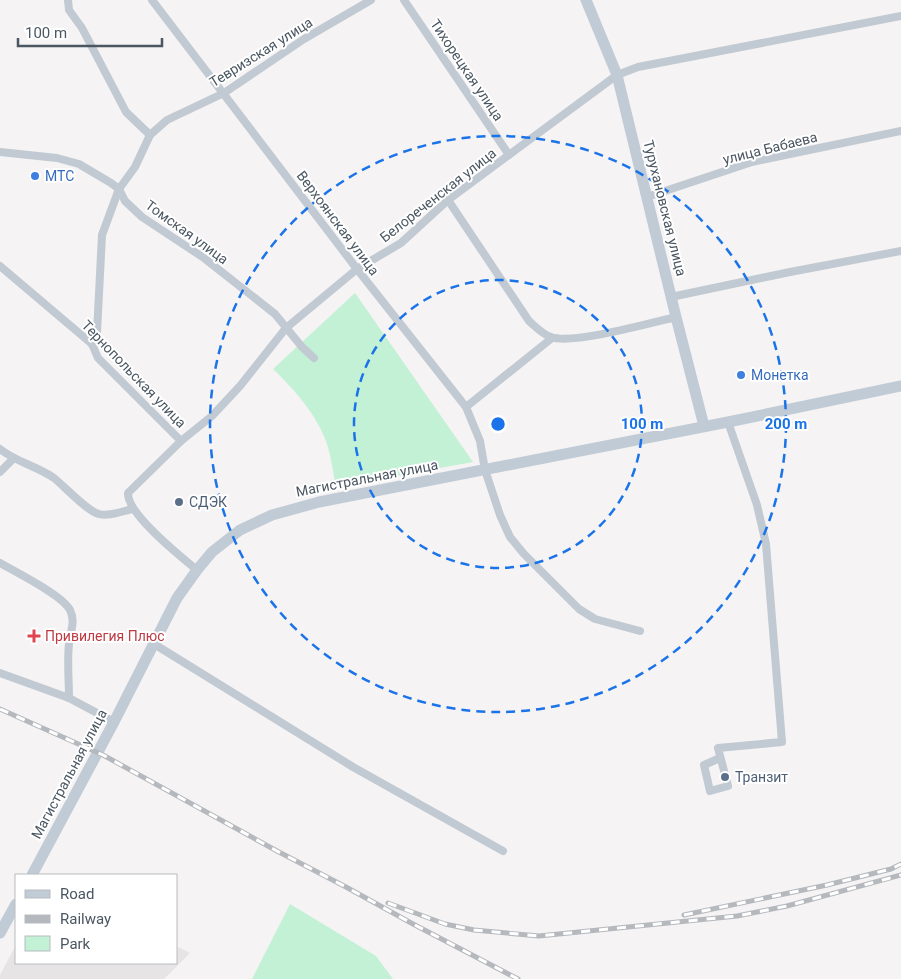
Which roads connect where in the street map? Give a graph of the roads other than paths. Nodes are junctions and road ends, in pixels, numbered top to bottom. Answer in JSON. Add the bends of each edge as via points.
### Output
{"nodes":[{"id":1,"x":68,"y":0,"type":"edge"},
{"id":2,"x":152,"y":0,"type":"edge"},
{"id":3,"x":371,"y":0,"type":"edge"},
{"id":4,"x":404,"y":0,"type":"edge"},
{"id":5,"x":586,"y":0,"type":"edge"},
{"id":6,"x":901,"y":16,"type":"edge"},
{"id":7,"x":617,"y":74,"type":"junction"},
{"id":8,"x":224,"y":92,"type":"junction"},
{"id":9,"x":901,"y":131,"type":"edge"},
{"id":10,"x":150,"y":135,"type":"junction"},
{"id":11,"x":0,"y":152,"type":"edge"},
{"id":12,"x":510,"y":154,"type":"junction"},
{"id":13,"x":119,"y":188,"type":"junction"},
{"id":14,"x":647,"y":197,"type":"junction"},
{"id":15,"x":448,"y":200,"type":"junction"},
{"id":16,"x":901,"y":251,"type":"edge"},
{"id":17,"x":0,"y":266,"type":"edge"},
{"id":18,"x":357,"y":269,"type":"junction"},
{"id":19,"x":671,"y":297,"type":"junction"},
{"id":20,"x":676,"y":317,"type":"junction"},
{"id":21,"x":286,"y":328,"type":"junction"},
{"id":22,"x":552,"y":338,"type":"junction"},
{"id":23,"x":92,"y":344,"type":"junction"},
{"id":24,"x":314,"y":358,"type":"dead end"},
{"id":25,"x":901,"y":386,"type":"edge"},
{"id":26,"x":466,"y":407,"type":"junction"},
{"id":27,"x":728,"y":422,"type":"junction"},
{"id":28,"x":704,"y":426,"type":"junction"},
{"id":29,"x":181,"y":441,"type":"junction"},
{"id":30,"x":0,"y":449,"type":"edge"},
{"id":31,"x":14,"y":458,"type":"junction"},
{"id":32,"x":485,"y":470,"type":"junction"},
{"id":33,"x":0,"y":472,"type":"edge"},
{"id":34,"x":133,"y":509,"type":"junction"},
{"id":35,"x":0,"y":564,"type":"edge"},
{"id":36,"x":196,"y":570,"type":"junction"},
{"id":37,"x":640,"y":631,"type":"dead end"},
{"id":38,"x":154,"y":644,"type":"junction"},
{"id":39,"x":0,"y":673,"type":"edge"},
{"id":40,"x":69,"y":698,"type":"junction"},
{"id":41,"x":114,"y":722,"type":"junction"},
{"id":42,"x":720,"y":758,"type":"dead end"},
{"id":43,"x":503,"y":851,"type":"dead end"},
{"id":44,"x":33,"y":874,"type":"edge"},
{"id":45,"x":15,"y":906,"type":"edge"},
{"id":46,"x":0,"y":933,"type":"edge"}],
"edges":[{"from":1,"to":10,"type":"street","via":[[69,10],[82,28],[126,112]]},
{"from":2,"to":8,"type":"street","name":"Верхоянская улица"},
{"from":3,"to":8,"type":"street","name":"Тевризская улица"},
{"from":4,"to":12,"type":"street","name":"Тихорецкая улица"},
{"from":5,"to":7,"type":"main road","name":"Турухановская улица"},
{"from":6,"to":7,"type":"street","name":"Белореченская улица","via":[[638,67]]},
{"from":7,"to":12,"type":"street","name":"Белореченская улица"},
{"from":7,"to":14,"type":"main road","name":"Турухановская улица"},
{"from":8,"to":10,"type":"street","name":"Тевризская улица","via":[[167,120]]},
{"from":8,"to":18,"type":"street","name":"Верхоянская улица"},
{"from":9,"to":14,"type":"street","name":"улица Бабаева","via":[[752,162]]},
{"from":10,"to":13,"type":"street","name":"Тевризская улица"},
{"from":11,"to":13,"type":"street","name":"Томская улица","via":[[57,158],[79,164]]},
{"from":12,"to":15,"type":"street","name":"Белореченская улица"},
{"from":13,"to":21,"type":"street","name":"Томская улица","via":[[125,201],[142,217],[204,258],[275,314]]},
{"from":13,"to":23,"type":"street","name":"Тевризская улица","via":[[102,235],[97,333]]},
{"from":14,"to":19,"type":"main road","name":"Турухановская улица"},
{"from":15,"to":18,"type":"street","name":"Белореченская улица","via":[[401,243]]},
{"from":15,"to":22,"type":"street","via":[[529,321]]},
{"from":16,"to":19,"type":"street"},
{"from":17,"to":23,"type":"street","name":"Тернопольская улица"},
{"from":18,"to":21,"type":"street","name":"Белореченская улица"},
{"from":18,"to":26,"type":"street","name":"Верхоянская улица"},
{"from":19,"to":20,"type":"main road","name":"Турухановская улица"},
{"from":20,"to":22,"type":"street","via":[[574,339]]},
{"from":20,"to":28,"type":"main road","name":"Турухановская улица"},
{"from":21,"to":24,"type":"street","name":"Томская улица"},
{"from":21,"to":29,"type":"street","name":"Белореченская улица","via":[[240,386],[212,416]]},
{"from":22,"to":26,"type":"street"},
{"from":23,"to":29,"type":"street","name":"Тернопольская улица","via":[[98,358]]},
{"from":25,"to":27,"type":"main road","name":"Магистральная улица"},
{"from":26,"to":32,"type":"street","name":"Верхоянская улица","via":[[480,441]]},
{"from":27,"to":28,"type":"main road","name":"Магистральная улица"},
{"from":27,"to":42,"type":"street","via":[[757,504],[766,544],[782,742],[718,748]]},
{"from":28,"to":32,"type":"main road","name":"Магистральная улица"},
{"from":29,"to":34,"type":"street","name":"Белореченская улица","via":[[128,493]]},
{"from":30,"to":31,"type":"street"},
{"from":31,"to":33,"type":"street"},
{"from":31,"to":34,"type":"street","via":[[41,469],[97,514],[108,515]]},
{"from":32,"to":36,"type":"main road","name":"Магистральная улица","via":[[319,502],[272,515],[230,538]]},
{"from":32,"to":37,"type":"street","via":[[510,537],[524,554],[580,609],[595,619]]},
{"from":34,"to":36,"type":"street"},
{"from":35,"to":40,"type":"street","via":[[65,602],[70,611],[73,622],[69,644]]},
{"from":36,"to":38,"type":"main road","name":"Магистральная улица","via":[[177,598]]},
{"from":38,"to":41,"type":"main road","name":"Магистральная улица"},
{"from":38,"to":43,"type":"street","via":[[353,766]]},
{"from":39,"to":40,"type":"street"},
{"from":40,"to":41,"type":"street"},
{"from":41,"to":44,"type":"main road","name":"Магистральная улица"},
{"from":45,"to":46,"type":"main road"}]}
